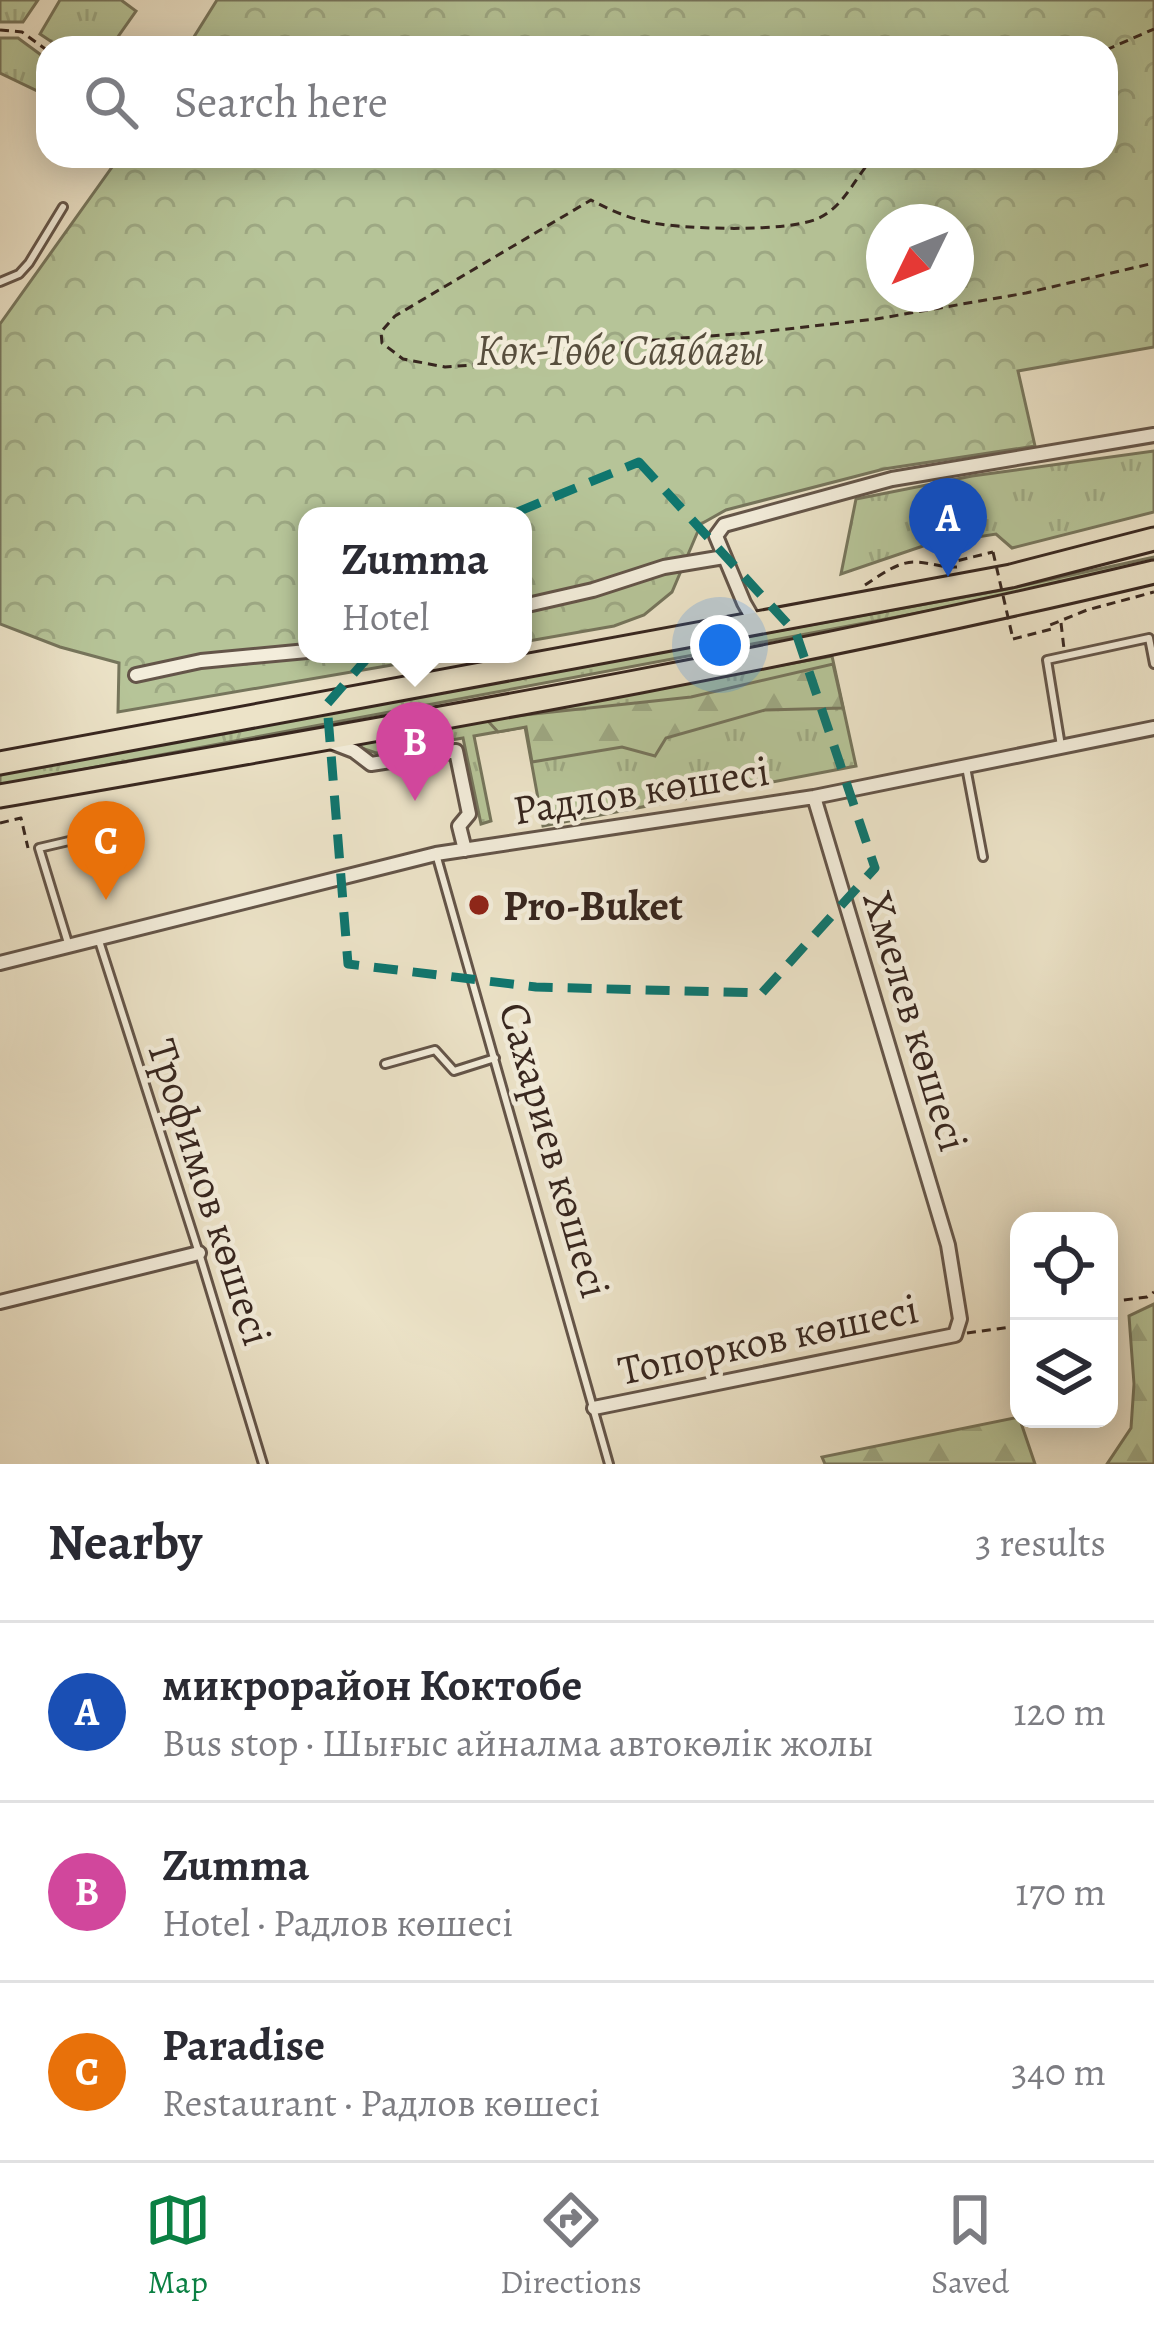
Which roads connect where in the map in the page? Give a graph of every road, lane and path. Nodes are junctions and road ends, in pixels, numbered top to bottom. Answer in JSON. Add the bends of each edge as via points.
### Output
{"nodes":[{"id":1,"x":1154,"y":29,"type":"edge"},
{"id":2,"x":0,"y":30,"type":"edge"},
{"id":3,"x":36,"y":42,"type":"edge"},
{"id":4,"x":1118,"y":45,"type":"edge"},
{"id":5,"x":865,"y":168,"type":"edge"},
{"id":6,"x":63,"y":207,"type":"dead end"},
{"id":7,"x":1154,"y":263,"type":"edge"},
{"id":8,"x":0,"y":282,"type":"edge"},
{"id":9,"x":1154,"y":435,"type":"edge"},
{"id":10,"x":934,"y":472,"type":"junction"},
{"id":11,"x":1154,"y":539,"type":"edge"},
{"id":12,"x":724,"y":557,"type":"junction"},
{"id":13,"x":1007,"y":563,"type":"dead end"},
{"id":14,"x":946,"y":564,"type":"junction"},
{"id":15,"x":986,"y":565,"type":"dead end"},
{"id":16,"x":966,"y":566,"type":"dead end"},
{"id":17,"x":1154,"y":572,"type":"edge"},
{"id":18,"x":855,"y":590,"type":"dead end"},
{"id":19,"x":1154,"y":592,"type":"edge"},
{"id":20,"x":532,"y":604,"type":"edge"},
{"id":21,"x":754,"y":622,"type":"junction"},
{"id":22,"x":1060,"y":622,"type":"junction"},
{"id":23,"x":298,"y":652,"type":"edge"},
{"id":24,"x":1065,"y":656,"type":"junction"},
{"id":25,"x":1154,"y":664,"type":"edge"},
{"id":26,"x":136,"y":674,"type":"dead end"},
{"id":27,"x":1154,"y":728,"type":"edge"},
{"id":28,"x":321,"y":738,"type":"junction"},
{"id":29,"x":1061,"y":748,"type":"junction"},
{"id":30,"x":0,"y":763,"type":"edge"},
{"id":31,"x":966,"y":766,"type":"junction"},
{"id":32,"x":0,"y":796,"type":"edge"},
{"id":33,"x":814,"y":797,"type":"junction"},
{"id":34,"x":0,"y":823,"type":"edge"},
{"id":35,"x":99,"y":834,"type":"dead end"},
{"id":36,"x":39,"y":848,"type":"junction"},
{"id":37,"x":466,"y":850,"type":"junction"},
{"id":38,"x":436,"y":854,"type":"junction"},
{"id":39,"x":983,"y":857,"type":"dead end"},
{"id":40,"x":98,"y":939,"type":"junction"},
{"id":41,"x":69,"y":946,"type":"junction"},
{"id":42,"x":0,"y":963,"type":"edge"},
{"id":43,"x":494,"y":1058,"type":"junction"},
{"id":44,"x":385,"y":1064,"type":"dead end"},
{"id":45,"x":199,"y":1253,"type":"junction"},
{"id":46,"x":1154,"y":1292,"type":"edge"},
{"id":47,"x":1118,"y":1301,"type":"edge"},
{"id":48,"x":0,"y":1302,"type":"edge"},
{"id":49,"x":1010,"y":1327,"type":"edge"},
{"id":50,"x":955,"y":1335,"type":"junction"},
{"id":51,"x":594,"y":1408,"type":"junction"},
{"id":52,"x":262,"y":1464,"type":"edge"},
{"id":53,"x":609,"y":1464,"type":"edge"}],
"edges":[{"from":1,"to":4,"type":"path"},
{"from":2,"to":3,"type":"path"},
{"from":5,"to":7,"type":"path","via":[[820,218],[784,226],[655,224],[591,200],[395,316],[382,344],[403,359],[485,364],[876,319]]},
{"from":6,"to":8,"type":"lane","via":[[29,263]]},
{"from":9,"to":10,"type":"street"},
{"from":10,"to":12,"type":"street","via":[[724,525],[716,536]]},
{"from":10,"to":14,"type":"path"},
{"from":11,"to":21,"type":"main road","via":[[1011,576]]},
{"from":12,"to":20,"type":"street"},
{"from":12,"to":21,"type":"street"},
{"from":13,"to":15,"type":"path"},
{"from":14,"to":16,"type":"path"},
{"from":14,"to":18,"type":"path","via":[[899,566]]},
{"from":14,"to":22,"type":"path","bridge":true,"via":[[993,552],[1012,639]]},
{"from":17,"to":28,"type":"main road","via":[[751,660]]},
{"from":19,"to":22,"type":"path"},
{"from":21,"to":30,"type":"main road"},
{"from":22,"to":24,"type":"path"},
{"from":23,"to":26,"type":"street"},
{"from":24,"to":25,"type":"lane","via":[[1149,638]]},
{"from":24,"to":29,"type":"lane","via":[[1047,659]]},
{"from":27,"to":29,"type":"street","name":"Радлов көшесі"},
{"from":28,"to":32,"type":"main road"},
{"from":28,"to":37,"type":"street","via":[[371,764],[456,751],[470,814],[459,826]]},
{"from":29,"to":31,"type":"street","name":"Радлов көшесі"},
{"from":31,"to":33,"type":"street","name":"Радлов көшесі"},
{"from":31,"to":39,"type":"lane"},
{"from":33,"to":37,"type":"street","name":"Радлов көшесі"},
{"from":33,"to":50,"type":"street","name":"Хмелев көшесі","via":[[948,1245],[960,1319]]},
{"from":34,"to":36,"type":"path","via":[[21,818],[29,850]]},
{"from":35,"to":36,"type":"lane"},
{"from":36,"to":41,"type":"lane"},
{"from":37,"to":38,"type":"street","name":"Радлов көшесі"},
{"from":38,"to":40,"type":"street","name":"Радлов көшесі"},
{"from":38,"to":43,"type":"lane","name":"Сахариев көшесі"},
{"from":40,"to":41,"type":"street","name":"Радлов көшесі"},
{"from":40,"to":45,"type":"lane","name":"Трофимов көшесі"},
{"from":41,"to":42,"type":"street","name":"Радлов көшесі"},
{"from":43,"to":44,"type":"lane","via":[[454,1070],[435,1051]]},
{"from":43,"to":51,"type":"lane","name":"Сахариев көшесі"},
{"from":45,"to":48,"type":"street"},
{"from":45,"to":52,"type":"lane","name":"Трофимов көшесі"},
{"from":46,"to":47,"type":"path"},
{"from":49,"to":50,"type":"path"},
{"from":50,"to":51,"type":"street","name":"Топорков көшесі"},
{"from":51,"to":53,"type":"lane","name":"Сахариев көшесі"}]}
